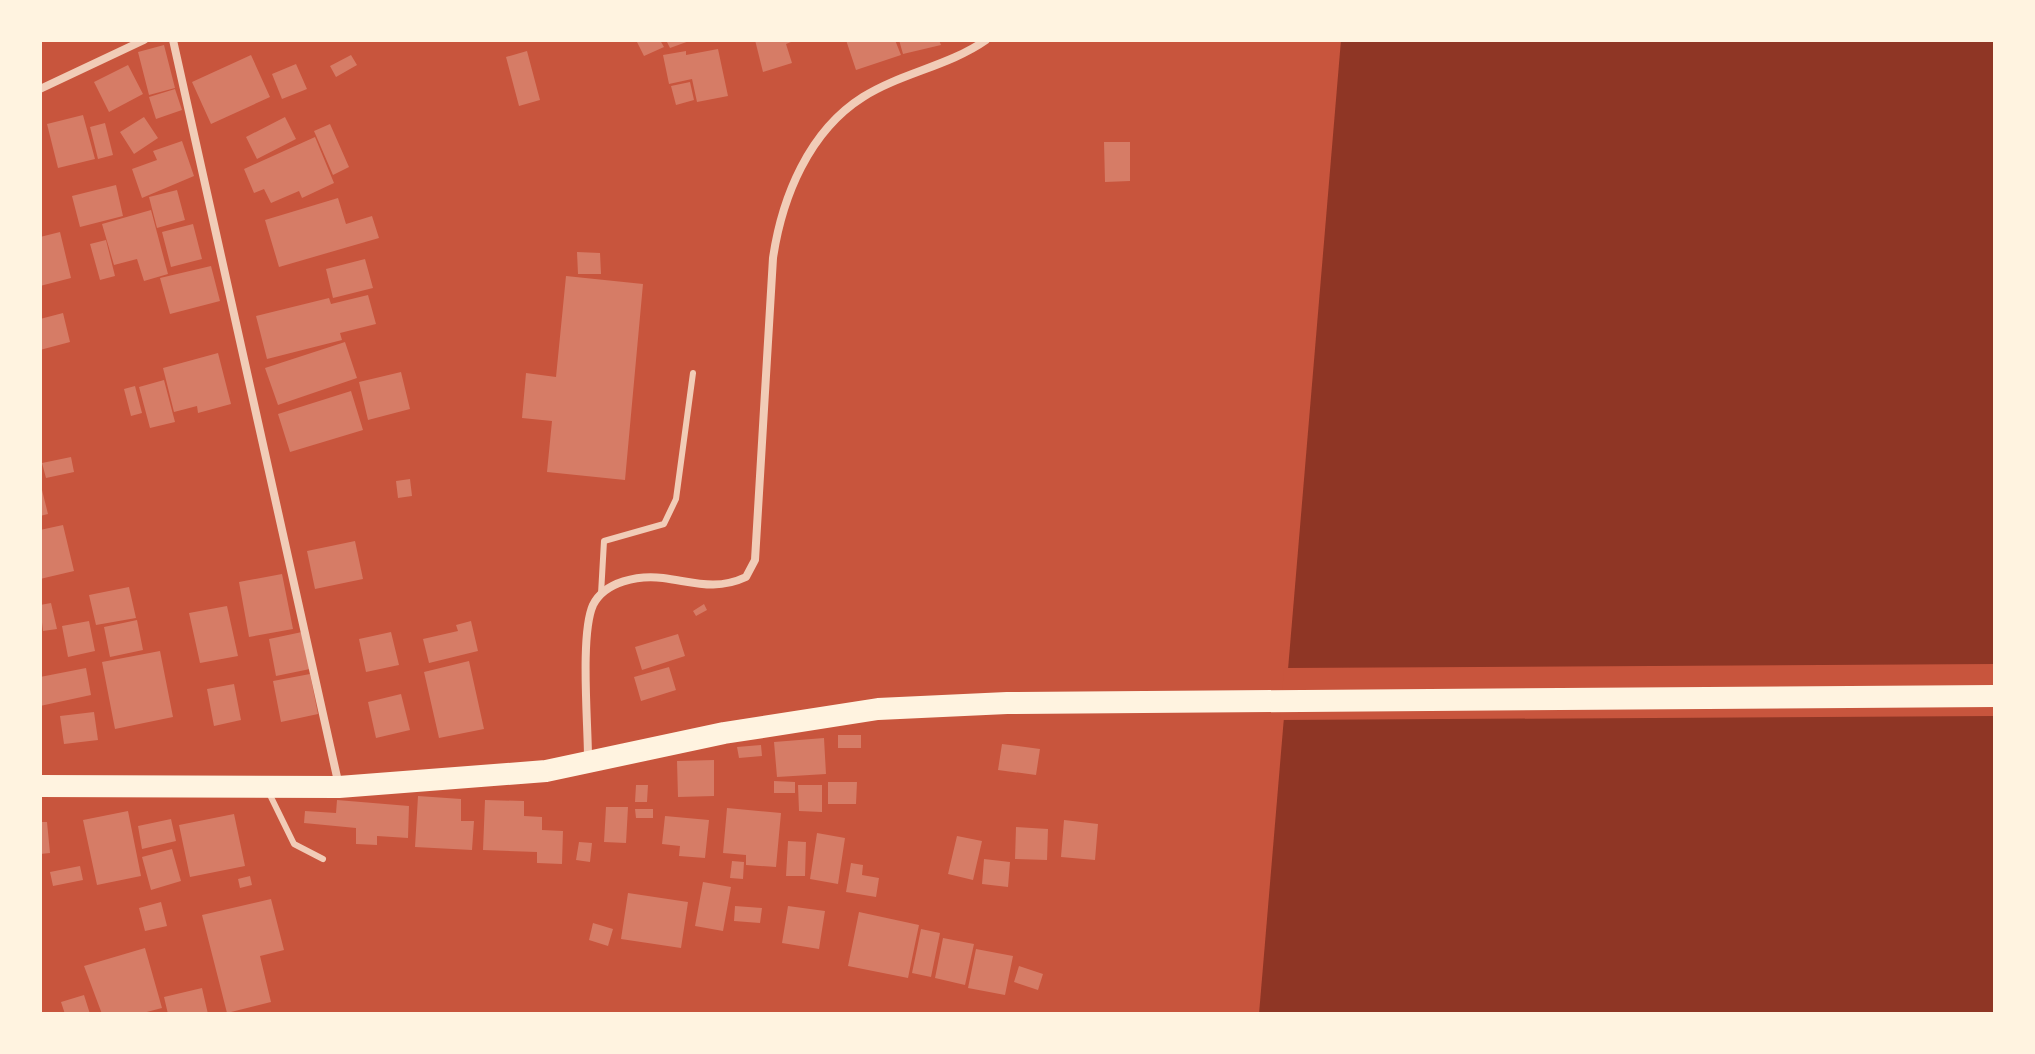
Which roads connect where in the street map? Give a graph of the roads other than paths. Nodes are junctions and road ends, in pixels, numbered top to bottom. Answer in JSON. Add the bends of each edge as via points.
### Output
{"nodes":[{"id":1,"x":144,"y":40,"type":"edge"},
{"id":2,"x":173,"y":40,"type":"edge"},
{"id":3,"x":986,"y":40,"type":"edge"},
{"id":4,"x":40,"y":89,"type":"edge"},
{"id":5,"x":693,"y":373,"type":"dead end"},
{"id":6,"x":601,"y":594,"type":"junction"},
{"id":7,"x":1995,"y":696,"type":"edge"},
{"id":8,"x":588,"y":763,"type":"junction"},
{"id":9,"x":40,"y":786,"type":"edge"},
{"id":10,"x":266,"y":786,"type":"junction"},
{"id":11,"x":339,"y":787,"type":"junction"},
{"id":12,"x":323,"y":859,"type":"dead end"}],
"edges":[{"from":1,"to":4,"type":"street"},
{"from":2,"to":11,"type":"street"},
{"from":3,"to":6,"type":"street","via":[[863,97],[832,124],[792,182],[778,221],[773,258],[759,525],[755,560],[746,577],[714,588],[659,578],[625,579]]},
{"from":5,"to":6,"type":"lane","via":[[676,499],[664,524],[604,541]]},
{"from":6,"to":8,"type":"street","via":[[588,628]]},
{"from":7,"to":8,"type":"highway","via":[[1007,703],[878,709],[724,733]]},
{"from":8,"to":11,"type":"highway"},
{"from":9,"to":10,"type":"highway"},
{"from":10,"to":11,"type":"highway"},
{"from":10,"to":12,"type":"lane","via":[[294,844]]}]}
